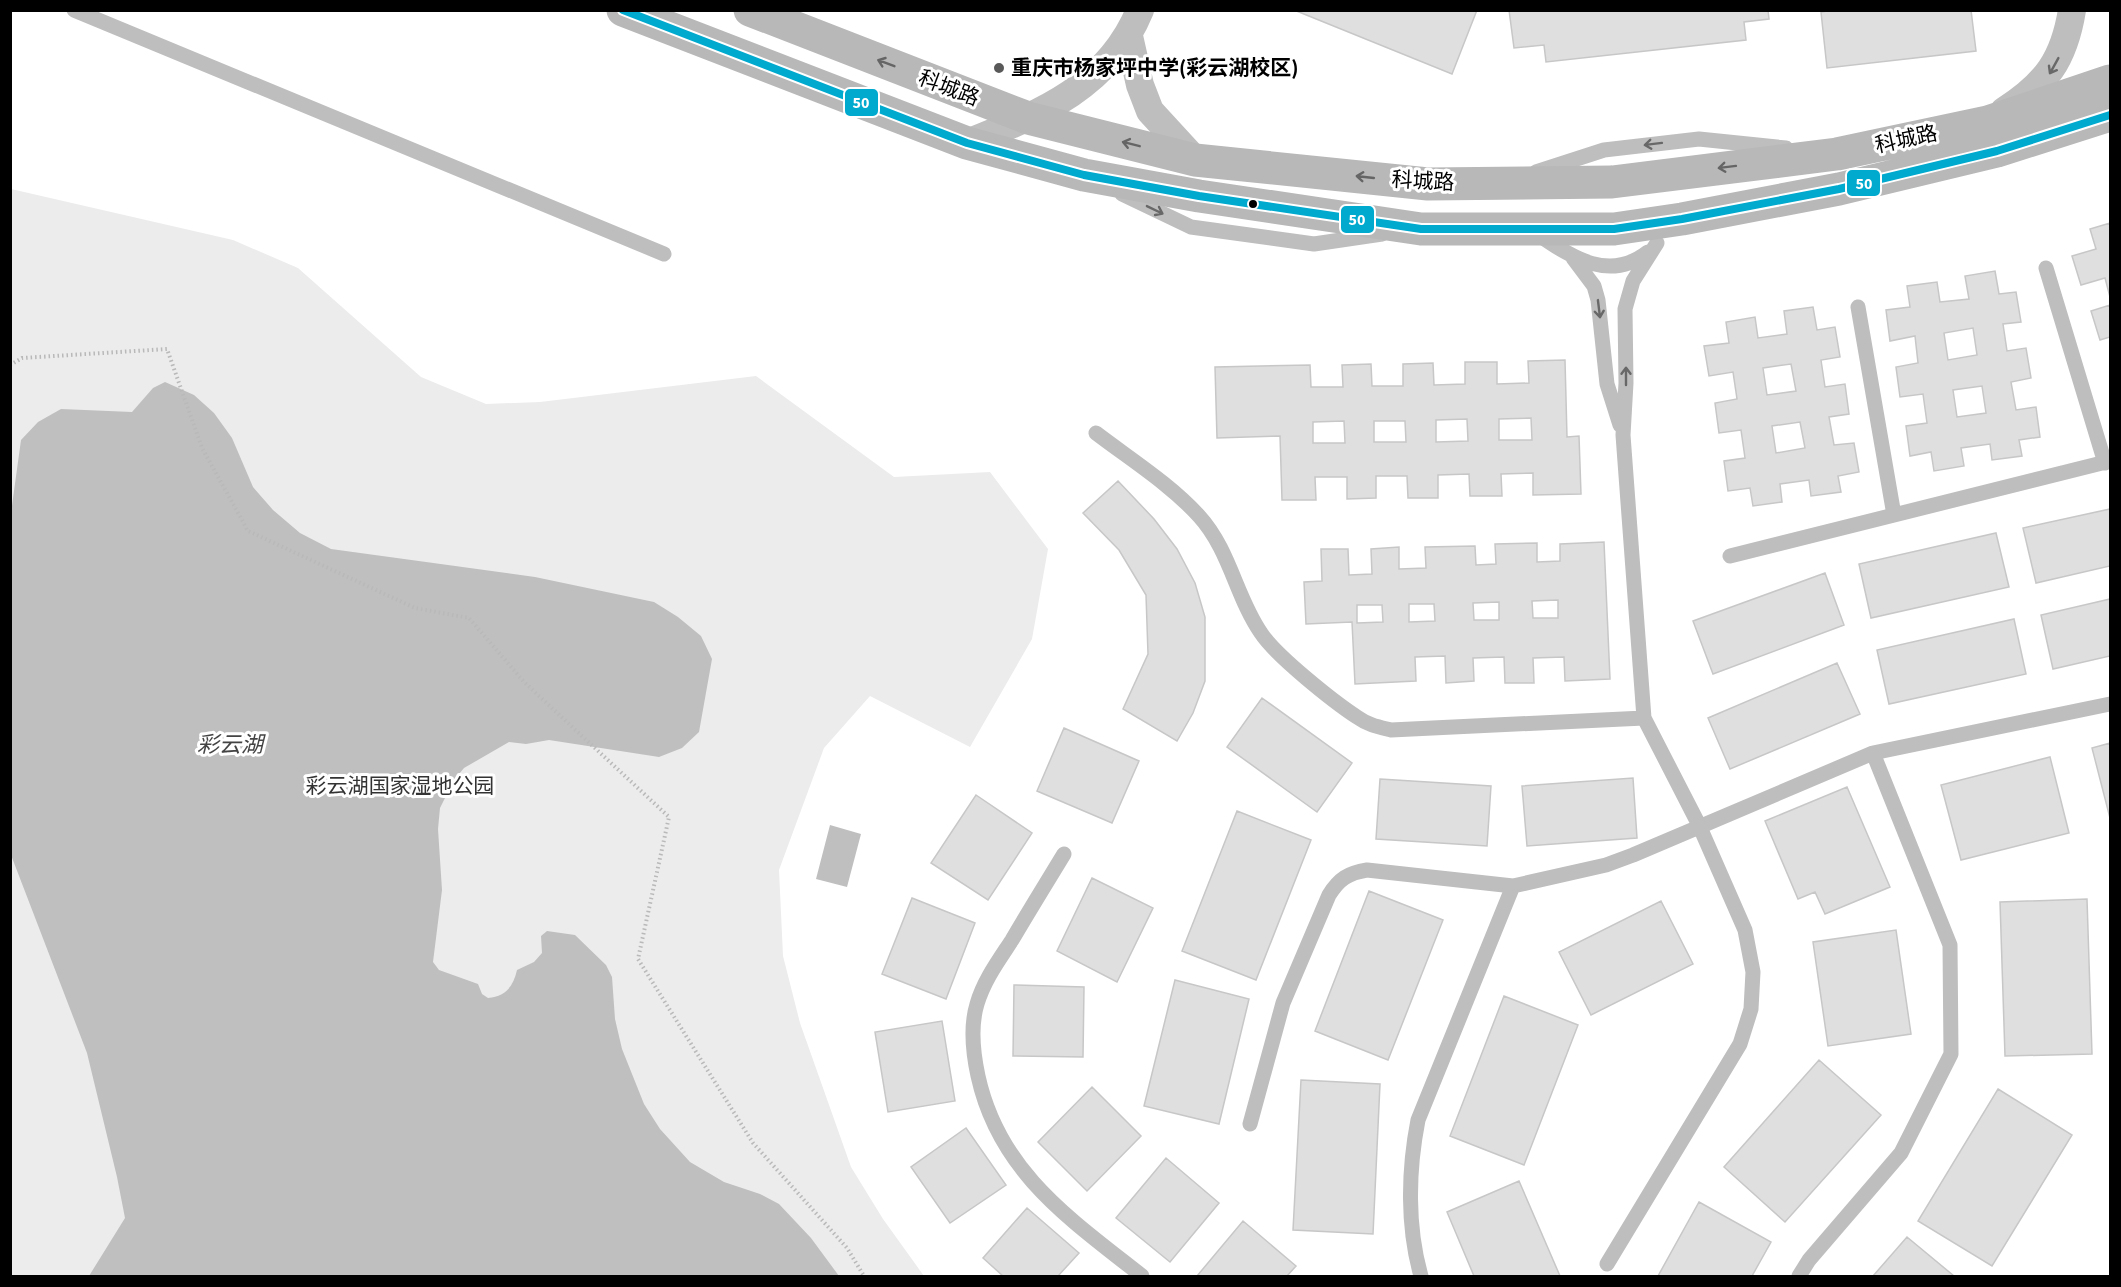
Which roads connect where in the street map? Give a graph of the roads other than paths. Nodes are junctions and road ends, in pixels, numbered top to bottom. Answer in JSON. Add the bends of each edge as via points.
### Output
{"nodes":[{"id":1,"x":74,"y":10,"type":"edge"},
{"id":2,"x":623,"y":10,"type":"edge"},
{"id":3,"x":750,"y":10,"type":"edge"},
{"id":4,"x":2072,"y":10,"type":"edge"},
{"id":5,"x":1134,"y":23,"type":"edge"},
{"id":6,"x":2110,"y":81,"type":"edge"},
{"id":7,"x":2110,"y":115,"type":"edge"},
{"id":8,"x":1028,"y":118,"type":"junction"},
{"id":9,"x":1988,"y":122,"type":"junction"},
{"id":10,"x":967,"y":143,"type":"junction"},
{"id":11,"x":1195,"y":160,"type":"junction"},
{"id":12,"x":1682,"y":219,"type":"junction"},
{"id":13,"x":1532,"y":230,"type":"junction"},
{"id":14,"x":1657,"y":243,"type":"junction"},
{"id":15,"x":664,"y":254,"type":"dead end"},
{"id":16,"x":1573,"y":258,"type":"junction"},
{"id":17,"x":2046,"y":268,"type":"dead end"},
{"id":18,"x":1858,"y":307,"type":"dead end"},
{"id":19,"x":1096,"y":434,"type":"dead end"},
{"id":20,"x":1623,"y":435,"type":"junction"},
{"id":21,"x":2108,"y":462,"type":"edge"},
{"id":22,"x":1894,"y":515,"type":"junction"},
{"id":23,"x":1730,"y":556,"type":"dead end"},
{"id":24,"x":2110,"y":704,"type":"edge"},
{"id":25,"x":1644,"y":718,"type":"junction"},
{"id":26,"x":1873,"y":753,"type":"junction"},
{"id":27,"x":1699,"y":825,"type":"junction"},
{"id":28,"x":1064,"y":854,"type":"dead end"},
{"id":29,"x":1513,"y":886,"type":"junction"},
{"id":30,"x":1250,"y":1124,"type":"dead end"},
{"id":31,"x":1607,"y":1264,"type":"dead end"},
{"id":32,"x":1142,"y":1276,"type":"edge"},
{"id":33,"x":1421,"y":1276,"type":"edge"},
{"id":34,"x":1799,"y":1276,"type":"edge"}],
"edges":[{"from":1,"to":15,"type":"lane"},
{"from":2,"to":10,"type":"main road","name":"科城路"},
{"from":8,"to":3,"type":"main road","name":"科城路","one_way":true},
{"from":4,"to":9,"type":"street","one_way":true,"via":[[2059,56],[2049,75],[2029,95]]},
{"from":5,"to":8,"type":"street","via":[[1105,66],[1080,88]]},
{"from":5,"to":11,"type":"street","via":[[1140,85],[1150,111]]},
{"from":6,"to":9,"type":"main road","name":"科城路"},
{"from":7,"to":12,"type":"main road","name":"科城路","via":[[1997,151],[1851,187]]},
{"from":8,"to":10,"type":"street"},
{"from":11,"to":8,"type":"main road","name":"科城路","one_way":true},
{"from":9,"to":11,"type":"main road","name":"科城路","one_way":true,"via":[[1837,154],[1612,182],[1428,183]]},
{"from":10,"to":13,"type":"main road","name":"科城路","one_way":true,"via":[[1084,176],[1198,196],[1421,229]]},
{"from":12,"to":13,"type":"main road","name":"科城路","via":[[1614,229]]},
{"from":12,"to":14,"type":"lane"},
{"from":13,"to":16,"type":"lane"},
{"from":14,"to":16,"type":"lane","via":[[1636,261],[1622,265],[1601,267]]},
{"from":20,"to":14,"type":"lane","one_way":true,"via":[[1625,309],[1633,281]]},
{"from":16,"to":20,"type":"lane","one_way":true,"via":[[1594,286],[1598,300],[1607,384]]},
{"from":17,"to":21,"type":"lane"},
{"from":18,"to":22,"type":"lane"},
{"from":19,"to":25,"type":"lane","via":[[1199,516],[1217,539],[1261,633],[1278,653],[1366,722],[1391,730]]},
{"from":20,"to":25,"type":"lane"},
{"from":21,"to":22,"type":"lane"},
{"from":22,"to":23,"type":"lane"},
{"from":24,"to":26,"type":"lane"},
{"from":25,"to":27,"type":"lane"},
{"from":26,"to":27,"type":"lane"},
{"from":26,"to":34,"type":"lane","via":[[1950,945],[1951,1054],[1901,1153]]},
{"from":27,"to":29,"type":"lane","via":[[1606,865]]},
{"from":27,"to":31,"type":"lane","via":[[1745,930],[1753,972],[1751,1009],[1740,1044]]},
{"from":28,"to":32,"type":"lane","via":[[986,981],[976,1006],[975,1064],[990,1118],[1023,1172],[1060,1211]]},
{"from":29,"to":30,"type":"lane","via":[[1367,870],[1351,873],[1337,882],[1283,1003]]},
{"from":29,"to":33,"type":"lane","via":[[1418,1120],[1411,1167],[1413,1248]]}]}
